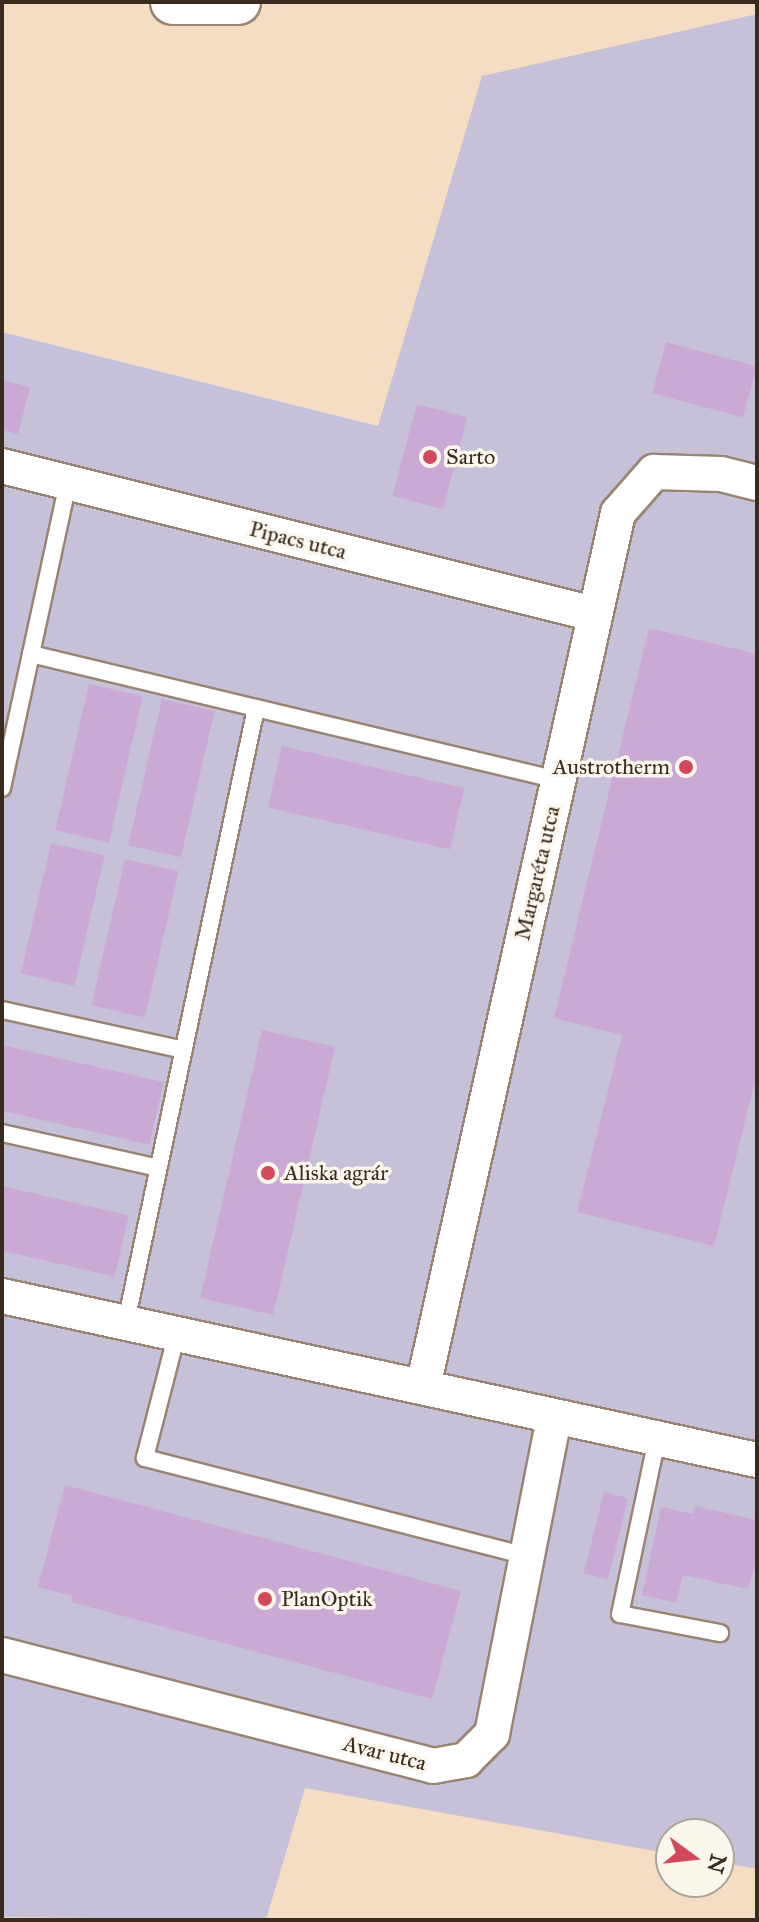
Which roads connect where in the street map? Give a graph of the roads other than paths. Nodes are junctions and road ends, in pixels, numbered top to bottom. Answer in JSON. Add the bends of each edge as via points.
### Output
{"nodes":[{"id":1,"x":173,"y":2,"type":"edge"},
{"id":2,"x":238,"y":2,"type":"edge"},
{"id":3,"x":2,"y":466,"type":"edge"},
{"id":4,"x":757,"y":483,"type":"edge"},
{"id":5,"x":68,"y":484,"type":"junction"},
{"id":6,"x":594,"y":614,"type":"junction"},
{"id":7,"x":31,"y":654,"type":"junction"},
{"id":8,"x":256,"y":708,"type":"junction"},
{"id":9,"x":558,"y":780,"type":"junction"},
{"id":10,"x":2,"y":788,"type":"edge"},
{"id":11,"x":2,"y":1010,"type":"edge"},
{"id":12,"x":184,"y":1050,"type":"junction"},
{"id":13,"x":2,"y":1133,"type":"edge"},
{"id":14,"x":158,"y":1168,"type":"junction"},
{"id":15,"x":2,"y":1296,"type":"edge"},
{"id":16,"x":126,"y":1322,"type":"junction"},
{"id":17,"x":177,"y":1333,"type":"junction"},
{"id":18,"x":423,"y":1387,"type":"junction"},
{"id":19,"x":554,"y":1417,"type":"junction"},
{"id":20,"x":657,"y":1439,"type":"junction"},
{"id":21,"x":757,"y":1460,"type":"edge"},
{"id":22,"x":526,"y":1556,"type":"junction"},
{"id":23,"x":720,"y":1633,"type":"dead end"},
{"id":24,"x":2,"y":1655,"type":"edge"}],
"edges":[{"from":1,"to":2,"type":"main road"},
{"from":3,"to":5,"type":"street","name":"Pipacs utca"},
{"from":4,"to":6,"type":"street","name":"Margaréta utca","via":[[721,474],[654,472],[618,513]]},
{"from":5,"to":6,"type":"street","name":"Pipacs utca"},
{"from":5,"to":7,"type":"lane"},
{"from":6,"to":9,"type":"street","name":"Margaréta utca"},
{"from":7,"to":8,"type":"lane"},
{"from":7,"to":10,"type":"lane"},
{"from":8,"to":9,"type":"lane"},
{"from":8,"to":12,"type":"lane"},
{"from":9,"to":18,"type":"street","name":"Margaréta utca"},
{"from":11,"to":12,"type":"lane"},
{"from":12,"to":14,"type":"lane"},
{"from":13,"to":14,"type":"lane"},
{"from":14,"to":16,"type":"lane"},
{"from":15,"to":16,"type":"street"},
{"from":16,"to":17,"type":"street"},
{"from":17,"to":18,"type":"street"},
{"from":17,"to":22,"type":"lane","via":[[145,1458]]},
{"from":18,"to":19,"type":"street"},
{"from":19,"to":20,"type":"street"},
{"from":19,"to":22,"type":"street","name":"Avar utca"},
{"from":20,"to":21,"type":"street"},
{"from":20,"to":23,"type":"lane","via":[[620,1614]]},
{"from":22,"to":24,"type":"street","name":"Avar utca","via":[[492,1734],[482,1748],[449,1766]]}]}
